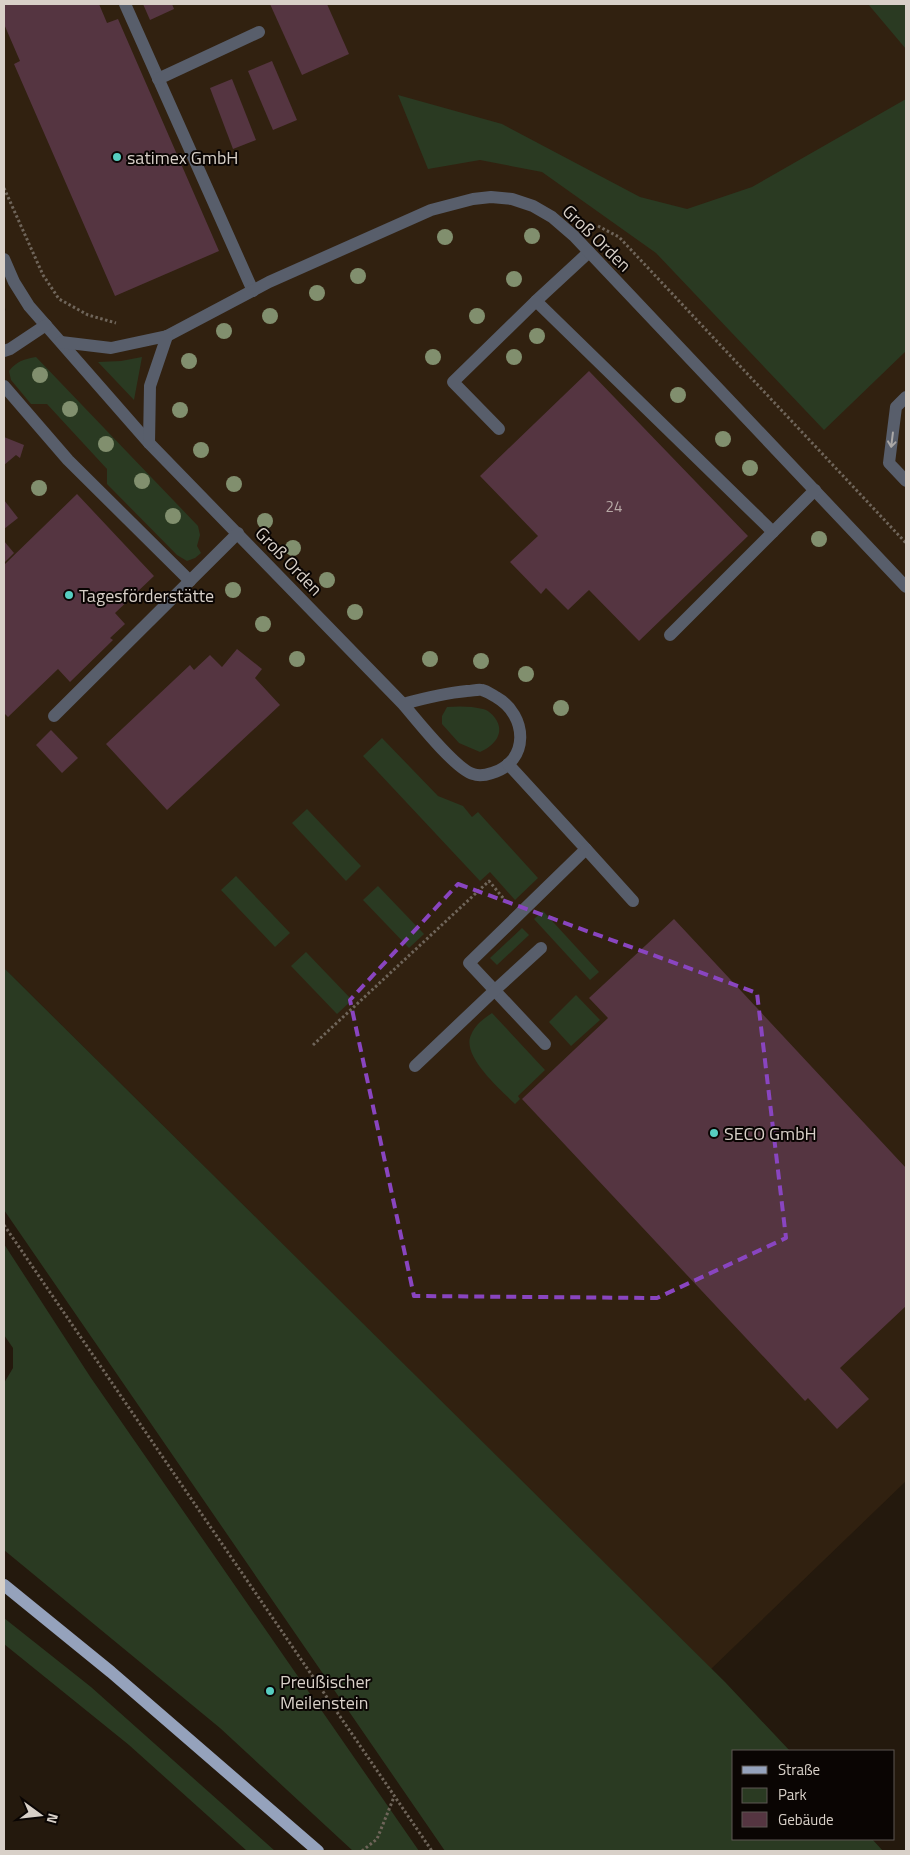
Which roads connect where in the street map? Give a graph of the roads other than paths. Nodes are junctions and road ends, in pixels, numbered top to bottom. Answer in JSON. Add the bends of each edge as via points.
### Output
{"nodes":[{"id":1,"x":125,"y":4,"type":"edge"},
{"id":2,"x":259,"y":32,"type":"dead end"},
{"id":3,"x":158,"y":79,"type":"junction"},
{"id":4,"x":589,"y":252,"type":"junction"},
{"id":5,"x":4,"y":259,"type":"edge"},
{"id":6,"x":253,"y":291,"type":"junction"},
{"id":7,"x":536,"y":301,"type":"junction"},
{"id":8,"x":46,"y":326,"type":"junction"},
{"id":9,"x":167,"y":336,"type":"junction"},
{"id":10,"x":61,"y":342,"type":"junction"},
{"id":11,"x":4,"y":351,"type":"edge"},
{"id":12,"x":4,"y":386,"type":"edge"},
{"id":13,"x":906,"y":397,"type":"edge"},
{"id":14,"x":499,"y":428,"type":"dead end"},
{"id":15,"x":149,"y":443,"type":"junction"},
{"id":16,"x":906,"y":480,"type":"edge"},
{"id":17,"x":816,"y":490,"type":"junction"},
{"id":18,"x":773,"y":532,"type":"junction"},
{"id":19,"x":238,"y":533,"type":"junction"},
{"id":20,"x":190,"y":581,"type":"junction"},
{"id":21,"x":906,"y":587,"type":"edge"},
{"id":22,"x":670,"y":634,"type":"dead end"},
{"id":23,"x":403,"y":704,"type":"junction"},
{"id":24,"x":54,"y":716,"type":"dead end"},
{"id":25,"x":508,"y":764,"type":"junction"},
{"id":26,"x":586,"y":849,"type":"junction"},
{"id":27,"x":632,"y":901,"type":"dead end"},
{"id":28,"x":541,"y":948,"type":"dead end"},
{"id":29,"x":494,"y":990,"type":"junction"},
{"id":30,"x":545,"y":1044,"type":"dead end"},
{"id":31,"x":415,"y":1066,"type":"dead end"},
{"id":32,"x":4,"y":1585,"type":"edge"},
{"id":33,"x":318,"y":1851,"type":"edge"}],
"edges":[{"from":1,"to":3,"type":"street"},
{"from":2,"to":3,"type":"street"},
{"from":3,"to":6,"type":"street"},
{"from":4,"to":6,"type":"street","name":"Groß Orden","via":[[552,217],[533,206],[512,199],[473,198],[431,210]]},
{"from":4,"to":7,"type":"street"},
{"from":4,"to":17,"type":"street","name":"Groß Orden"},
{"from":5,"to":8,"type":"street","name":"Groß Orden","via":[[29,306]]},
{"from":6,"to":9,"type":"street","name":"Groß Orden"},
{"from":7,"to":14,"type":"street","via":[[453,382]]},
{"from":7,"to":18,"type":"street"},
{"from":8,"to":10,"type":"street","name":"Groß Orden"},
{"from":8,"to":11,"type":"street"},
{"from":9,"to":10,"type":"street","name":"Groß Orden","via":[[111,348]]},
{"from":9,"to":15,"type":"street","via":[[150,386]]},
{"from":10,"to":15,"type":"street","name":"Groß Orden"},
{"from":12,"to":20,"type":"street","via":[[68,460]]},
{"from":13,"to":16,"type":"street","one_way":true,"via":[[896,407],[889,463]]},
{"from":15,"to":19,"type":"street","name":"Groß Orden"},
{"from":17,"to":18,"type":"street"},
{"from":17,"to":21,"type":"street","name":"Groß Orden"},
{"from":18,"to":22,"type":"street"},
{"from":19,"to":20,"type":"street"},
{"from":19,"to":23,"type":"street","name":"Groß Orden"},
{"from":20,"to":24,"type":"street"},
{"from":23,"to":25,"type":"street","name":"Groß Orden","via":[[435,742],[472,774],[492,773]]},
{"from":23,"to":25,"type":"street","via":[[444,693],[483,690],[501,700],[512,710],[520,727],[520,743]]},
{"from":25,"to":26,"type":"street"},
{"from":26,"to":27,"type":"street"},
{"from":26,"to":29,"type":"street","via":[[469,963]]},
{"from":28,"to":29,"type":"street"},
{"from":29,"to":30,"type":"street"},
{"from":29,"to":31,"type":"street"},
{"from":32,"to":33,"type":"main road","via":[[111,1672]]}]}
